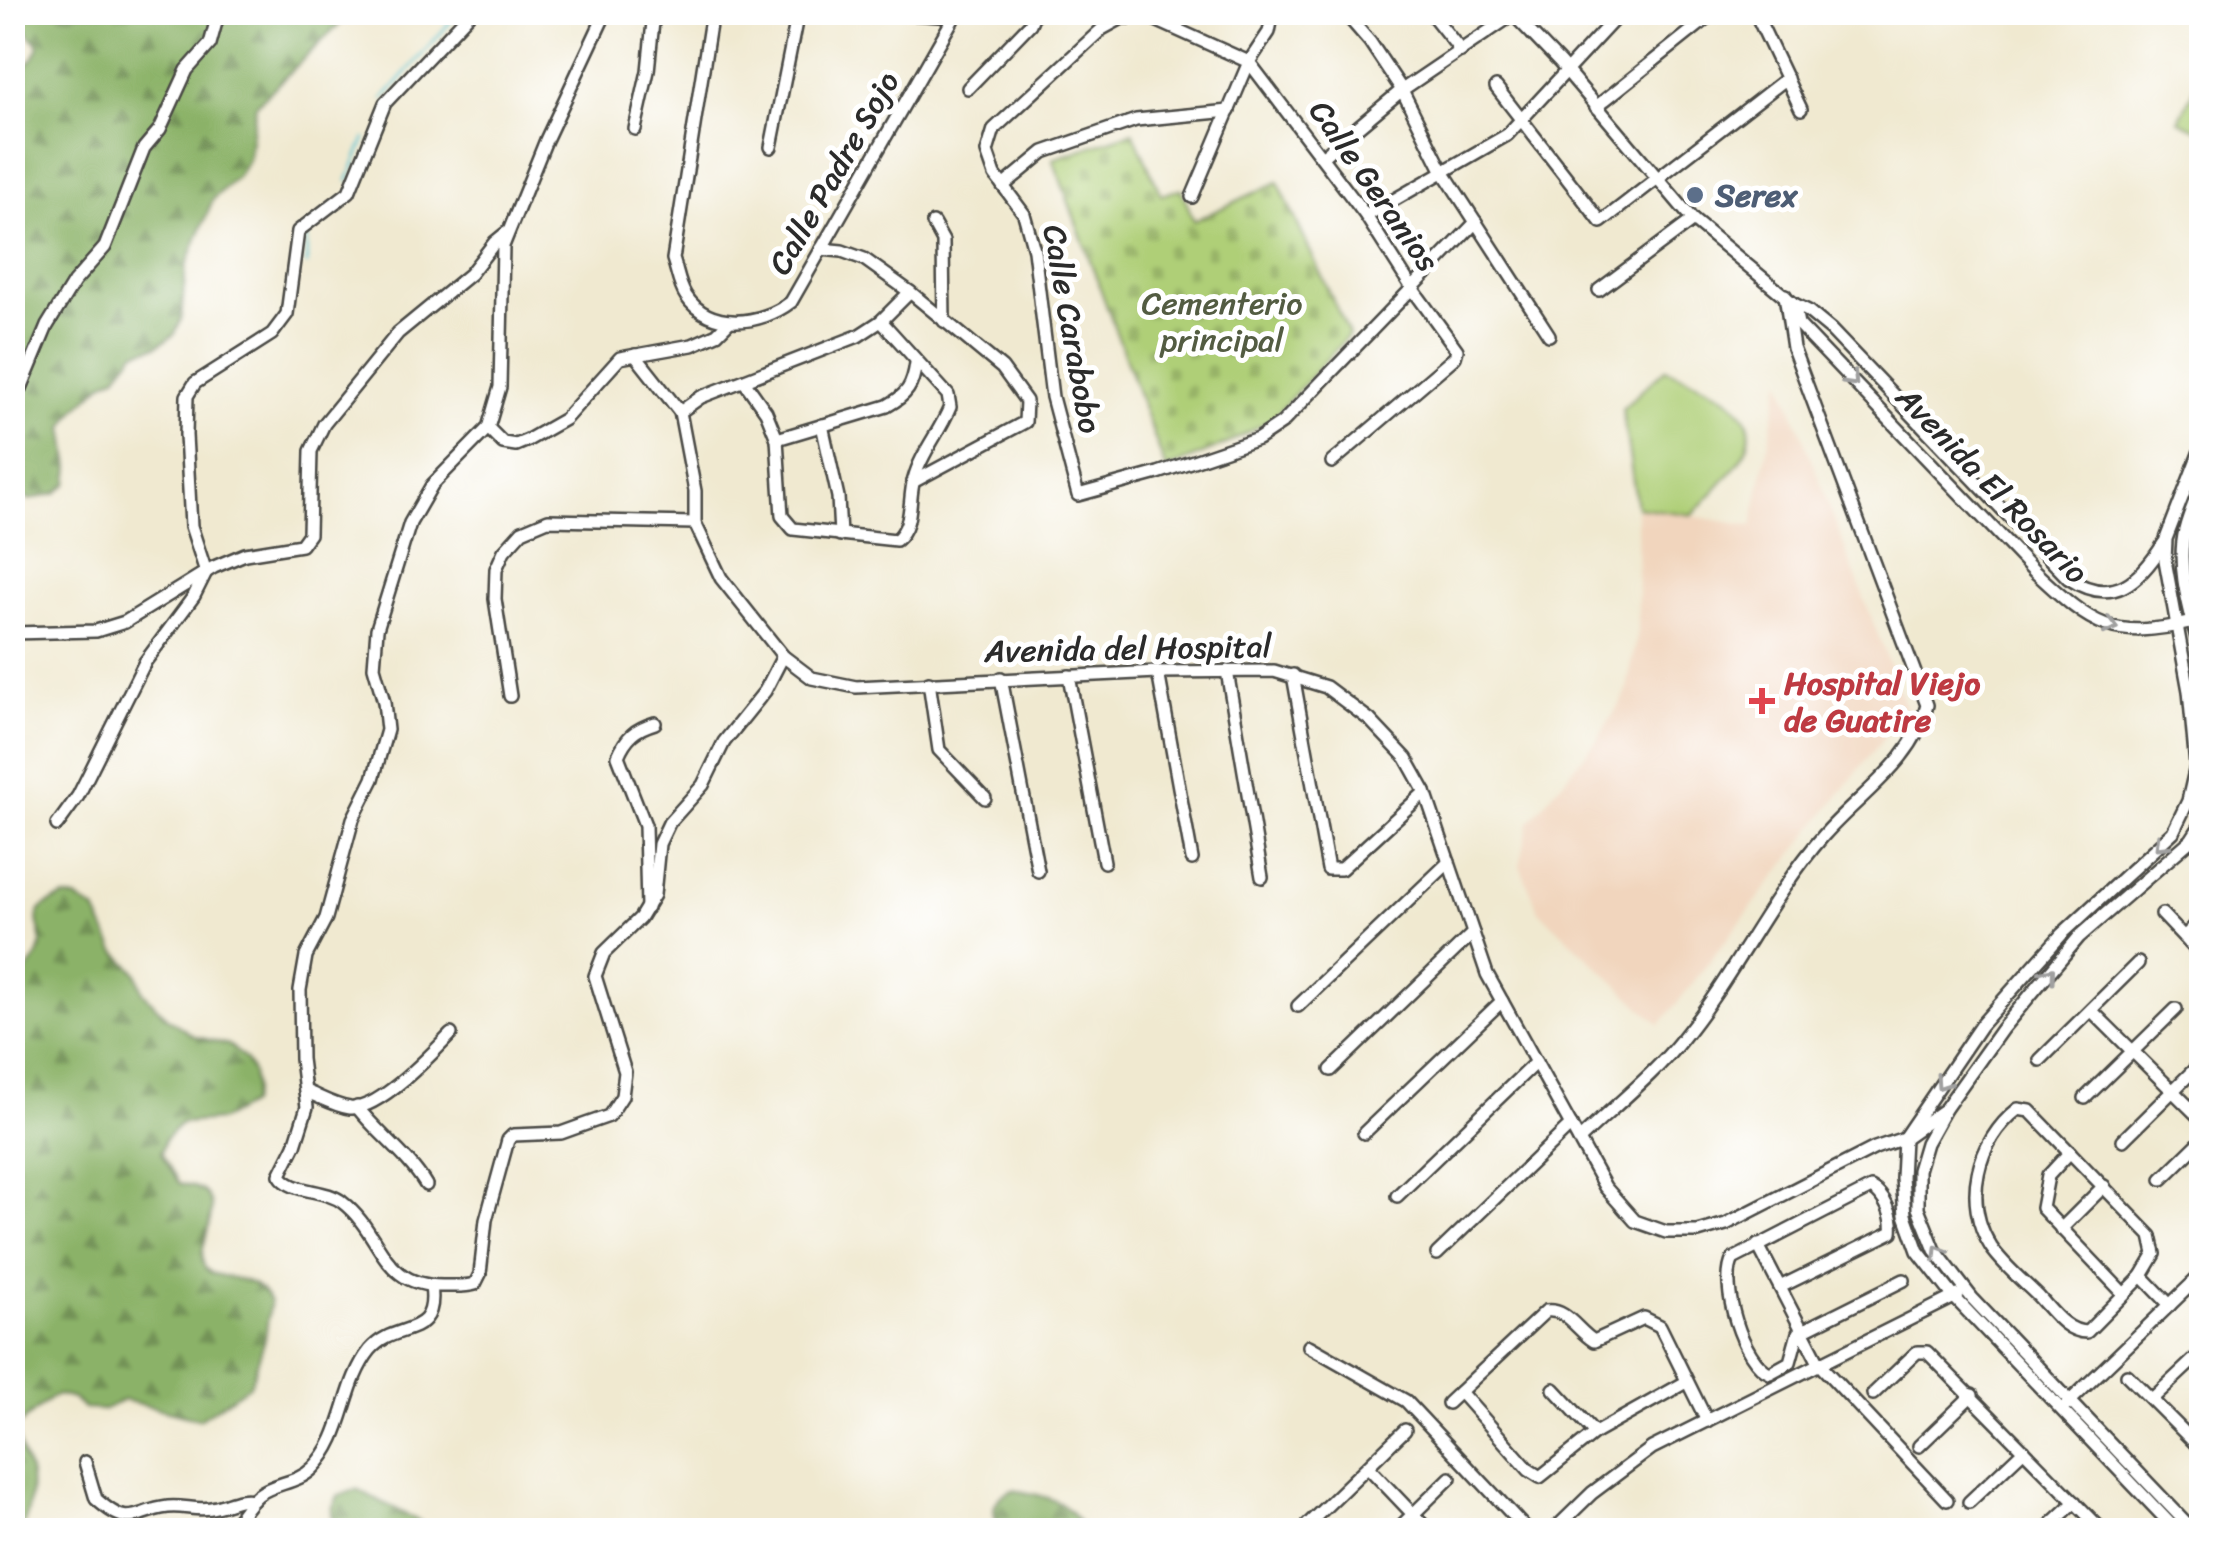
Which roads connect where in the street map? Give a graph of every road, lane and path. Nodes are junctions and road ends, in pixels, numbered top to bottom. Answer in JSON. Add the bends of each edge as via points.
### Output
{"nodes":[{"id":1,"x":224,"y":12,"type":"edge"},
{"id":2,"x":606,"y":12,"type":"edge"},
{"id":3,"x":654,"y":12,"type":"edge"},
{"id":4,"x":712,"y":12,"type":"edge"},
{"id":5,"x":798,"y":12,"type":"edge"},
{"id":6,"x":882,"y":12,"type":"edge"},
{"id":7,"x":1035,"y":12,"type":"edge"},
{"id":8,"x":1273,"y":12,"type":"edge"},
{"id":9,"x":1344,"y":12,"type":"edge"},
{"id":10,"x":1430,"y":12,"type":"edge"},
{"id":11,"x":1621,"y":12,"type":"edge"},
{"id":12,"x":1716,"y":12,"type":"edge"},
{"id":13,"x":1755,"y":12,"type":"edge"},
{"id":14,"x":1514,"y":13,"type":"edge"},
{"id":15,"x":467,"y":14,"type":"edge"},
{"id":16,"x":955,"y":15,"type":"edge"},
{"id":17,"x":1149,"y":15,"type":"edge"},
{"id":18,"x":1461,"y":51,"type":"junction"},
{"id":19,"x":1249,"y":62,"type":"junction"},
{"id":20,"x":1567,"y":71,"type":"junction"},
{"id":21,"x":1788,"y":78,"type":"junction"},
{"id":22,"x":1496,"y":87,"type":"dead end"},
{"id":23,"x":968,"y":88,"type":"dead end"},
{"id":24,"x":1402,"y":90,"type":"junction"},
{"id":25,"x":1596,"y":107,"type":"junction"},
{"id":26,"x":1801,"y":109,"type":"dead end"},
{"id":27,"x":1229,"y":111,"type":"junction"},
{"id":28,"x":1523,"y":121,"type":"junction"},
{"id":29,"x":636,"y":129,"type":"dead end"},
{"id":30,"x":772,"y":148,"type":"dead end"},
{"id":31,"x":1322,"y":157,"type":"junction"},
{"id":32,"x":1442,"y":170,"type":"junction"},
{"id":33,"x":1658,"y":176,"type":"junction"},
{"id":34,"x":1003,"y":186,"type":"junction"},
{"id":35,"x":1192,"y":197,"type":"dead end"},
{"id":36,"x":1366,"y":216,"type":"junction"},
{"id":37,"x":1694,"y":220,"type":"junction"},
{"id":38,"x":1476,"y":222,"type":"junction"},
{"id":39,"x":933,"y":224,"type":"dead end"},
{"id":40,"x":510,"y":230,"type":"junction"},
{"id":41,"x":822,"y":249,"type":"junction"},
{"id":42,"x":1412,"y":288,"type":"junction"},
{"id":43,"x":1600,"y":290,"type":"dead end"},
{"id":44,"x":910,"y":292,"type":"junction"},
{"id":45,"x":1790,"y":300,"type":"junction"},
{"id":46,"x":944,"y":321,"type":"junction"},
{"id":47,"x":730,"y":322,"type":"junction"},
{"id":48,"x":881,"y":322,"type":"junction"},
{"id":49,"x":1549,"y":335,"type":"dead end"},
{"id":50,"x":635,"y":355,"type":"junction"},
{"id":51,"x":916,"y":363,"type":"junction"},
{"id":52,"x":744,"y":381,"type":"junction"},
{"id":53,"x":12,"y":398,"type":"edge"},
{"id":54,"x":1052,"y":398,"type":"junction"},
{"id":55,"x":1026,"y":401,"type":"junction"},
{"id":56,"x":680,"y":412,"type":"junction"},
{"id":57,"x":822,"y":425,"type":"junction"},
{"id":58,"x":488,"y":428,"type":"junction"},
{"id":59,"x":777,"y":439,"type":"junction"},
{"id":60,"x":2202,"y":446,"type":"edge"},
{"id":61,"x":1332,"y":462,"type":"dead end"},
{"id":62,"x":912,"y":482,"type":"junction"},
{"id":63,"x":2202,"y":484,"type":"edge"},
{"id":64,"x":695,"y":523,"type":"junction"},
{"id":65,"x":840,"y":534,"type":"junction"},
{"id":66,"x":2166,"y":540,"type":"junction"},
{"id":67,"x":206,"y":572,"type":"junction"},
{"id":68,"x":2137,"y":579,"type":"junction"},
{"id":69,"x":2167,"y":584,"type":"junction"},
{"id":70,"x":2190,"y":605,"type":"junction"},
{"id":71,"x":2194,"y":622,"type":"junction"},
{"id":72,"x":2175,"y":626,"type":"junction"},
{"id":73,"x":12,"y":633,"type":"edge"},
{"id":74,"x":783,"y":656,"type":"junction"},
{"id":75,"x":2202,"y":658,"type":"edge"},
{"id":76,"x":1227,"y":671,"type":"junction"},
{"id":77,"x":1158,"y":672,"type":"junction"},
{"id":78,"x":1294,"y":675,"type":"junction"},
{"id":79,"x":1069,"y":676,"type":"junction"},
{"id":80,"x":1001,"y":678,"type":"junction"},
{"id":81,"x":929,"y":682,"type":"junction"},
{"id":82,"x":510,"y":696,"type":"dead end"},
{"id":83,"x":655,"y":722,"type":"dead end"},
{"id":84,"x":1425,"y":792,"type":"junction"},
{"id":85,"x":985,"y":798,"type":"dead end"},
{"id":86,"x":2202,"y":822,"type":"edge"},
{"id":87,"x":58,"y":826,"type":"dead end"},
{"id":88,"x":1192,"y":858,"type":"dead end"},
{"id":89,"x":1104,"y":862,"type":"dead end"},
{"id":90,"x":1449,"y":862,"type":"junction"},
{"id":91,"x":1038,"y":871,"type":"dead end"},
{"id":92,"x":1262,"y":877,"type":"dead end"},
{"id":93,"x":647,"y":908,"type":"junction"},
{"id":94,"x":2162,"y":914,"type":"dead end"},
{"id":95,"x":2202,"y":919,"type":"edge"},
{"id":96,"x":1473,"y":933,"type":"junction"},
{"id":97,"x":2184,"y":937,"type":"junction"},
{"id":98,"x":2202,"y":956,"type":"edge"},
{"id":99,"x":2138,"y":963,"type":"dead end"},
{"id":100,"x":1502,"y":1001,"type":"junction"},
{"id":101,"x":1298,"y":1006,"type":"dead end"},
{"id":102,"x":2176,"y":1009,"type":"dead end"},
{"id":103,"x":2091,"y":1010,"type":"junction"},
{"id":104,"x":451,"y":1034,"type":"dead end"},
{"id":105,"x":2133,"y":1052,"type":"junction"},
{"id":106,"x":2040,"y":1060,"type":"dead end"},
{"id":107,"x":1536,"y":1062,"type":"junction"},
{"id":108,"x":2202,"y":1062,"type":"edge"},
{"id":109,"x":1331,"y":1070,"type":"dead end"},
{"id":110,"x":305,"y":1091,"type":"junction"},
{"id":111,"x":2172,"y":1091,"type":"junction"},
{"id":112,"x":2085,"y":1098,"type":"dead end"},
{"id":113,"x":357,"y":1107,"type":"junction"},
{"id":114,"x":1945,"y":1108,"type":"junction"},
{"id":115,"x":2202,"y":1120,"type":"edge"},
{"id":116,"x":1570,"y":1125,"type":"junction"},
{"id":117,"x":1364,"y":1133,"type":"dead end"},
{"id":118,"x":1904,"y":1138,"type":"junction"},
{"id":119,"x":1579,"y":1140,"type":"junction"},
{"id":120,"x":2123,"y":1140,"type":"dead end"},
{"id":121,"x":2202,"y":1140,"type":"edge"},
{"id":122,"x":2070,"y":1152,"type":"junction"},
{"id":123,"x":1918,"y":1170,"type":"junction"},
{"id":124,"x":2162,"y":1179,"type":"dead end"},
{"id":125,"x":426,"y":1184,"type":"dead end"},
{"id":126,"x":2104,"y":1186,"type":"junction"},
{"id":127,"x":1397,"y":1196,"type":"dead end"},
{"id":128,"x":2061,"y":1229,"type":"junction"},
{"id":129,"x":1758,"y":1245,"type":"junction"},
{"id":130,"x":1437,"y":1254,"type":"dead end"},
{"id":131,"x":2202,"y":1274,"type":"edge"},
{"id":132,"x":2142,"y":1276,"type":"junction"},
{"id":133,"x":1904,"y":1280,"type":"dead end"},
{"id":134,"x":431,"y":1286,"type":"junction"},
{"id":135,"x":1780,"y":1287,"type":"junction"},
{"id":136,"x":1960,"y":1294,"type":"junction"},
{"id":137,"x":2124,"y":1294,"type":"junction"},
{"id":138,"x":2170,"y":1305,"type":"junction"},
{"id":139,"x":1804,"y":1331,"type":"junction"},
{"id":140,"x":1309,"y":1346,"type":"dead end"},
{"id":141,"x":2202,"y":1352,"type":"edge"},
{"id":142,"x":1820,"y":1365,"type":"junction"},
{"id":143,"x":2127,"y":1375,"type":"dead end"},
{"id":144,"x":1686,"y":1382,"type":"junction"},
{"id":145,"x":1554,"y":1389,"type":"dead end"},
{"id":146,"x":1460,"y":1392,"type":"junction"},
{"id":147,"x":1873,"y":1394,"type":"dead end"},
{"id":148,"x":1972,"y":1395,"type":"junction"},
{"id":149,"x":2152,"y":1399,"type":"junction"},
{"id":150,"x":1448,"y":1403,"type":"dead end"},
{"id":151,"x":2065,"y":1406,"type":"junction"},
{"id":152,"x":1707,"y":1421,"type":"junction"},
{"id":153,"x":1405,"y":1430,"type":"dead end"},
{"id":154,"x":1595,"y":1432,"type":"junction"},
{"id":155,"x":1918,"y":1446,"type":"dead end"},
{"id":156,"x":2024,"y":1450,"type":"junction"},
{"id":157,"x":2202,"y":1450,"type":"edge"},
{"id":158,"x":85,"y":1462,"type":"dead end"},
{"id":159,"x":1368,"y":1468,"type":"junction"},
{"id":160,"x":1450,"y":1478,"type":"dead end"},
{"id":161,"x":254,"y":1500,"type":"junction"},
{"id":162,"x":1947,"y":1500,"type":"dead end"},
{"id":163,"x":1969,"y":1502,"type":"dead end"},
{"id":164,"x":2075,"y":1502,"type":"junction"},
{"id":165,"x":1413,"y":1515,"type":"junction"},
{"id":166,"x":229,"y":1530,"type":"edge"},
{"id":167,"x":1302,"y":1530,"type":"edge"},
{"id":168,"x":1397,"y":1530,"type":"edge"},
{"id":169,"x":1428,"y":1530,"type":"edge"},
{"id":170,"x":1526,"y":1530,"type":"edge"},
{"id":171,"x":1554,"y":1530,"type":"edge"},
{"id":172,"x":2045,"y":1530,"type":"edge"},
{"id":173,"x":2102,"y":1530,"type":"edge"},
{"id":174,"x":2176,"y":1530,"type":"edge"},
{"id":175,"x":2193,"y":1530,"type":"edge"}],
"edges":[{"from":1,"to":53,"type":"street","via":[[144,148],[105,248],[74,282]]},
{"from":2,"to":40,"type":"street"},
{"from":3,"to":29,"type":"street"},
{"from":4,"to":47,"type":"street","via":[[673,259],[685,295],[702,312]]},
{"from":5,"to":30,"type":"street"},
{"from":6,"to":16,"type":"street"},
{"from":7,"to":23,"type":"street"},
{"from":8,"to":19,"type":"street","via":[[1269,32]]},
{"from":9,"to":24,"type":"street"},
{"from":10,"to":18,"type":"street"},
{"from":11,"to":20,"type":"street"},
{"from":12,"to":25,"type":"street"},
{"from":13,"to":21,"type":"street"},
{"from":14,"to":18,"type":"street"},
{"from":14,"to":20,"type":"street","name":"Avenida El Rosario"},
{"from":15,"to":67,"type":"street","via":[[385,104],[348,192],[298,231],[287,314],[272,334],[195,383],[188,396],[192,526]]},
{"from":16,"to":41,"type":"street","name":"Calle Padre Sojo"},
{"from":17,"to":19,"type":"street","name":"Calle Carabobo"},
{"from":17,"to":34,"type":"street","name":"Calle Carabobo","via":[[1102,29],[994,129],[987,152]]},
{"from":18,"to":24,"type":"street"},
{"from":19,"to":27,"type":"street"},
{"from":19,"to":31,"type":"street","name":"Calle Geranios"},
{"from":20,"to":25,"type":"street","name":"Avenida El Rosario"},
{"from":20,"to":28,"type":"street"},
{"from":21,"to":26,"type":"street"},
{"from":21,"to":33,"type":"street"},
{"from":22,"to":28,"type":"street"},
{"from":24,"to":31,"type":"street"},
{"from":24,"to":32,"type":"street"},
{"from":25,"to":33,"type":"street","name":"Avenida El Rosario"},
{"from":27,"to":34,"type":"street","via":[[1136,120],[1044,152]]},
{"from":27,"to":35,"type":"street"},
{"from":28,"to":32,"type":"street"},
{"from":28,"to":33,"type":"street","via":[[1601,222]]},
{"from":31,"to":36,"type":"street","name":"Calle Geranios"},
{"from":32,"to":36,"type":"street"},
{"from":32,"to":38,"type":"street"},
{"from":33,"to":37,"type":"street","name":"Avenida El Rosario"},
{"from":34,"to":54,"type":"street","name":"Calle Carabobo","via":[[1024,214],[1034,250]]},
{"from":36,"to":42,"type":"street","name":"Calle Geranios"},
{"from":37,"to":43,"type":"street"},
{"from":37,"to":45,"type":"street","name":"Avenida El Rosario"},
{"from":38,"to":42,"type":"street"},
{"from":38,"to":49,"type":"street"},
{"from":39,"to":46,"type":"street","via":[[944,241]]},
{"from":40,"to":58,"type":"street","via":[[503,246],[500,387]]},
{"from":40,"to":67,"type":"street","via":[[470,274],[398,334],[324,424],[311,451],[308,534],[301,545],[244,554]]},
{"from":41,"to":44,"type":"street","via":[[864,259]]},
{"from":41,"to":47,"type":"street","name":"Calle Padre Sojo","via":[[791,302],[776,314]]},
{"from":42,"to":54,"type":"street","name":"Calle Carabobo","via":[[1282,423],[1158,473],[1078,496]]},
{"from":42,"to":61,"type":"street","name":"Calle Geranios","via":[[1454,343],[1455,357]]},
{"from":44,"to":46,"type":"street"},
{"from":44,"to":48,"type":"street"},
{"from":45,"to":68,"type":"street","name":"Avenida El Rosario","via":[[1831,330],[2068,578],[2093,590],[2116,590]]},
{"from":45,"to":72,"type":"street","name":"Avenida El Rosario","one_way":true,"via":[[1798,324],[2073,608],[2123,630]]},
{"from":45,"to":119,"type":"street","via":[[1792,348],[1927,705],[1922,729],[1823,836],[1683,1039]]},
{"from":46,"to":55,"type":"street","via":[[1002,368]]},
{"from":47,"to":50,"type":"street","name":"Calle Padre Sojo","via":[[692,345]]},
{"from":48,"to":51,"type":"street"},
{"from":48,"to":52,"type":"street"},
{"from":50,"to":56,"type":"street","name":"Avenida del Hospital"},
{"from":50,"to":58,"type":"street","via":[[620,358],[565,419],[528,440],[503,442]]},
{"from":51,"to":57,"type":"street","via":[[913,384],[902,398]]},
{"from":51,"to":62,"type":"street","via":[[948,395],[950,407]]},
{"from":52,"to":56,"type":"street"},
{"from":52,"to":59,"type":"street"},
{"from":54,"to":55,"type":"street"},
{"from":55,"to":62,"type":"street","via":[[1025,422]]},
{"from":56,"to":64,"type":"street","name":"Avenida del Hospital"},
{"from":57,"to":59,"type":"street"},
{"from":57,"to":65,"type":"street"},
{"from":58,"to":110,"type":"street","via":[[432,485],[410,523],[377,629],[374,666],[387,730],[352,819],[326,918],[306,956],[300,990]]},
{"from":59,"to":65,"type":"street","via":[[784,521],[793,530]]},
{"from":60,"to":66,"type":"street"},
{"from":62,"to":65,"type":"street","via":[[903,535],[896,540]]},
{"from":63,"to":70,"type":"street","via":[[2184,533]]},
{"from":64,"to":74,"type":"street","name":"Avenida del Hospital","via":[[721,578]]},
{"from":64,"to":82,"type":"street","via":[[548,520],[522,531],[496,569],[494,599]]},
{"from":66,"to":68,"type":"street","name":"Avenida El Rosario"},
{"from":66,"to":69,"type":"street"},
{"from":67,"to":73,"type":"street","via":[[125,622],[96,632]]},
{"from":67,"to":87,"type":"street","via":[[145,662]]},
{"from":68,"to":69,"type":"street","name":"Avenida El Rosario"},
{"from":69,"to":70,"type":"street"},
{"from":69,"to":72,"type":"street"},
{"from":70,"to":71,"type":"street"},
{"from":71,"to":72,"type":"street","name":"Avenida El Rosario"},
{"from":71,"to":75,"type":"street"},
{"from":72,"to":118,"type":"street","one_way":true,"via":[[2196,766],[2173,832],[2038,960],[1981,1026]]},
{"from":74,"to":81,"type":"street","name":"Avenida del Hospital","via":[[812,678],[856,686]]},
{"from":74,"to":93,"type":"street","via":[[703,785],[669,823]]},
{"from":76,"to":77,"type":"street","name":"Avenida del Hospital"},
{"from":76,"to":78,"type":"street","name":"Avenida del Hospital"},
{"from":76,"to":92,"type":"street"},
{"from":77,"to":79,"type":"street","name":"Avenida del Hospital"},
{"from":77,"to":88,"type":"street"},
{"from":78,"to":84,"type":"street","name":"Avenida del Hospital","via":[[1326,687],[1370,720],[1406,758]]},
{"from":78,"to":84,"type":"street","via":[[1328,869],[1341,869]]},
{"from":79,"to":80,"type":"street","name":"Avenida del Hospital"},
{"from":79,"to":89,"type":"street"},
{"from":80,"to":81,"type":"street","name":"Avenida del Hospital"},
{"from":80,"to":91,"type":"street"},
{"from":81,"to":85,"type":"street","via":[[940,750]]},
{"from":83,"to":93,"type":"street","via":[[625,739],[618,756],[645,825]]},
{"from":84,"to":90,"type":"street","name":"Avenida del Hospital"},
{"from":114,"to":86,"type":"street","one_way":true,"via":[[2079,938],[2191,840]]},
{"from":90,"to":96,"type":"street","name":"Avenida del Hospital"},
{"from":90,"to":101,"type":"street"},
{"from":93,"to":134,"type":"street","via":[[604,953],[595,976],[625,1072],[622,1096],[609,1116],[561,1133],[508,1140],[478,1282]]},
{"from":94,"to":97,"type":"street"},
{"from":95,"to":97,"type":"street"},
{"from":96,"to":100,"type":"street","name":"Avenida del Hospital"},
{"from":96,"to":109,"type":"street"},
{"from":97,"to":98,"type":"street"},
{"from":99,"to":103,"type":"street"},
{"from":100,"to":107,"type":"street","name":"Avenida del Hospital"},
{"from":100,"to":117,"type":"street"},
{"from":102,"to":105,"type":"street"},
{"from":103,"to":105,"type":"street"},
{"from":103,"to":106,"type":"street"},
{"from":104,"to":113,"type":"street","via":[[404,1080]]},
{"from":105,"to":111,"type":"street"},
{"from":105,"to":112,"type":"street"},
{"from":107,"to":116,"type":"street","name":"Avenida del Hospital"},
{"from":107,"to":127,"type":"street"},
{"from":108,"to":111,"type":"street"},
{"from":110,"to":113,"type":"street"},
{"from":110,"to":134,"type":"street","via":[[307,1108],[282,1180],[341,1200],[393,1268]]},
{"from":111,"to":115,"type":"street"},
{"from":111,"to":120,"type":"street"},
{"from":113,"to":125,"type":"street"},
{"from":114,"to":118,"type":"street","name":"Avenida del Hospital"},
{"from":114,"to":123,"type":"street"},
{"from":116,"to":119,"type":"street","name":"Avenida del Hospital"},
{"from":116,"to":130,"type":"street"},
{"from":118,"to":119,"type":"street","name":"Avenida del Hospital","via":[[1698,1232],[1666,1232],[1635,1221],[1605,1187]]},
{"from":118,"to":123,"type":"street"},
{"from":118,"to":136,"type":"street","via":[[1905,1215],[1918,1251]]},
{"from":121,"to":124,"type":"street"},
{"from":122,"to":126,"type":"street"},
{"from":122,"to":128,"type":"street","via":[[2048,1176],[2042,1198]]},
{"from":122,"to":137,"type":"street","via":[[2030,1111],[2018,1109],[2001,1122],[1974,1196],[1980,1225],[1992,1249],[2076,1332],[2086,1332]]},
{"from":136,"to":123,"type":"street","one_way":true,"via":[[1918,1208]]},
{"from":126,"to":128,"type":"street"},
{"from":126,"to":132,"type":"street","via":[[2151,1236],[2155,1254]]},
{"from":128,"to":137,"type":"street"},
{"from":129,"to":135,"type":"street"},
{"from":129,"to":135,"type":"street","via":[[1871,1188],[1884,1201],[1893,1225],[1887,1236]]},
{"from":129,"to":139,"type":"street","via":[[1729,1269],[1734,1317],[1758,1365],[1770,1373],[1790,1362],[1795,1338]]},
{"from":131,"to":138,"type":"street"},
{"from":132,"to":137,"type":"street"},
{"from":132,"to":138,"type":"street"},
{"from":133,"to":139,"type":"street"},
{"from":134,"to":161,"type":"street","via":[[427,1319],[382,1339],[368,1353],[319,1462]]},
{"from":135,"to":139,"type":"street"},
{"from":136,"to":142,"type":"street"},
{"from":136,"to":151,"type":"street"},
{"from":138,"to":151,"type":"street"},
{"from":139,"to":142,"type":"street"},
{"from":140,"to":170,"type":"street","via":[[1406,1401]]},
{"from":141,"to":149,"type":"street"},
{"from":142,"to":152,"type":"street"},
{"from":142,"to":162,"type":"street"},
{"from":143,"to":149,"type":"street"},
{"from":144,"to":146,"type":"street","via":[[1652,1320],[1594,1341],[1553,1310]]},
{"from":144,"to":152,"type":"street"},
{"from":144,"to":154,"type":"street"},
{"from":145,"to":154,"type":"street"},
{"from":146,"to":150,"type":"street"},
{"from":146,"to":154,"type":"street","via":[[1535,1475]]},
{"from":147,"to":148,"type":"street","via":[[1917,1352],[1928,1352]]},
{"from":148,"to":155,"type":"street"},
{"from":148,"to":156,"type":"street"},
{"from":149,"to":157,"type":"street"},
{"from":151,"to":174,"type":"street"},
{"from":151,"to":175,"type":"street"},
{"from":152,"to":171,"type":"street","via":[[1616,1473]]},
{"from":153,"to":159,"type":"street"},
{"from":156,"to":163,"type":"street"},
{"from":156,"to":164,"type":"street"},
{"from":158,"to":161,"type":"street","via":[[96,1499],[127,1517]]},
{"from":159,"to":165,"type":"street"},
{"from":159,"to":167,"type":"street"},
{"from":160,"to":165,"type":"street"},
{"from":161,"to":166,"type":"street"},
{"from":164,"to":172,"type":"street"},
{"from":164,"to":173,"type":"street"},
{"from":165,"to":168,"type":"street"},
{"from":165,"to":169,"type":"street"}]}
